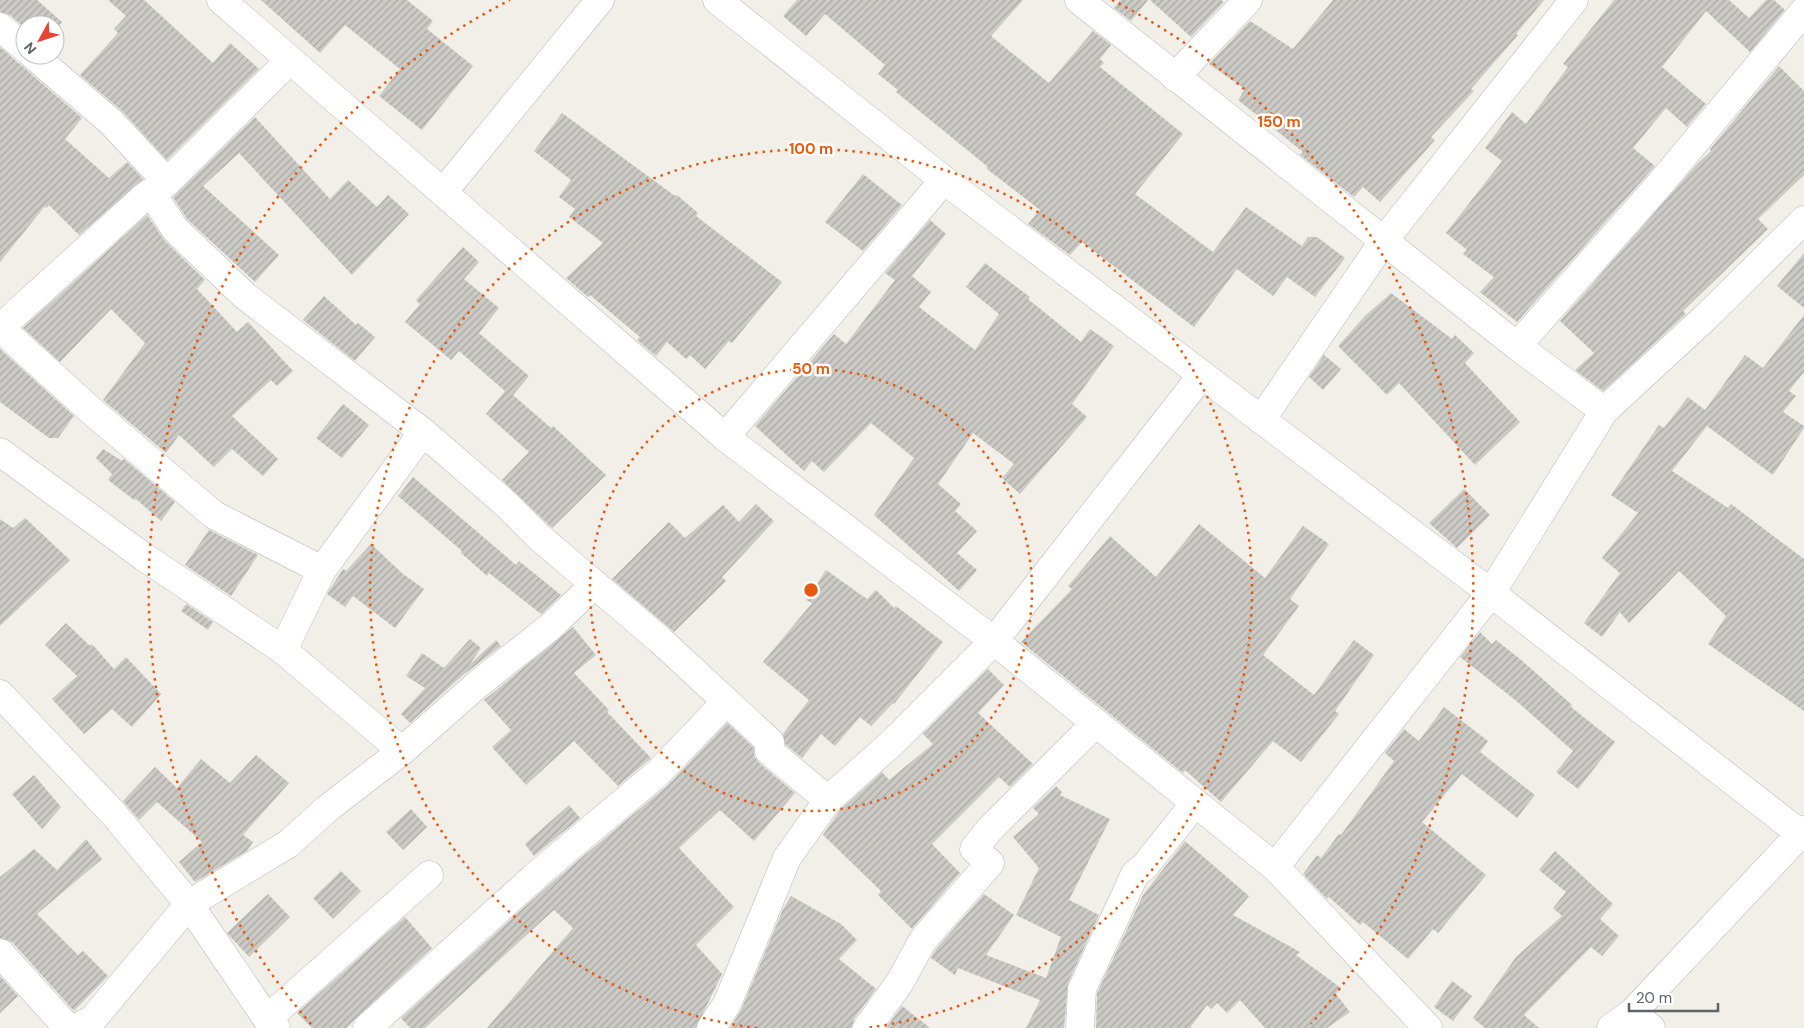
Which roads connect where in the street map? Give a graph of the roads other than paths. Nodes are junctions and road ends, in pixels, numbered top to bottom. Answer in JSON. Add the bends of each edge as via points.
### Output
{"nodes":[{"id":1,"x":221,"y":0,"type":"edge"},
{"id":2,"x":600,"y":0,"type":"edge"},
{"id":3,"x":717,"y":0,"type":"edge"},
{"id":4,"x":1079,"y":0,"type":"edge"},
{"id":5,"x":1248,"y":0,"type":"edge"},
{"id":6,"x":1574,"y":0,"type":"edge"},
{"id":7,"x":1804,"y":11,"type":"edge"},
{"id":8,"x":0,"y":27,"type":"edge"},
{"id":9,"x":15,"y":40,"type":"edge"},
{"id":10,"x":289,"y":61,"type":"junction"},
{"id":11,"x":45,"y":65,"type":"edge"},
{"id":12,"x":1175,"y":77,"type":"junction"},
{"id":13,"x":944,"y":180,"type":"junction"},
{"id":14,"x":159,"y":187,"type":"junction"},
{"id":15,"x":444,"y":191,"type":"junction"},
{"id":16,"x":1804,"y":220,"type":"edge"},
{"id":17,"x":1384,"y":239,"type":"junction"},
{"id":18,"x":3,"y":318,"type":"edge"},
{"id":19,"x":1517,"y":346,"type":"junction"},
{"id":20,"x":1202,"y":375,"type":"junction"},
{"id":21,"x":1604,"y":411,"type":"junction"},
{"id":22,"x":1262,"y":420,"type":"junction"},
{"id":23,"x":423,"y":432,"type":"junction"},
{"id":24,"x":725,"y":437,"type":"junction"},
{"id":25,"x":0,"y":452,"type":"edge"},
{"id":26,"x":322,"y":570,"type":"junction"},
{"id":27,"x":595,"y":584,"type":"junction"},
{"id":28,"x":1490,"y":593,"type":"junction"},
{"id":29,"x":994,"y":641,"type":"junction"},
{"id":30,"x":283,"y":650,"type":"junction"},
{"id":31,"x":0,"y":694,"type":"edge"},
{"id":32,"x":726,"y":702,"type":"junction"},
{"id":33,"x":1096,"y":722,"type":"junction"},
{"id":34,"x":402,"y":751,"type":"junction"},
{"id":35,"x":828,"y":800,"type":"junction"},
{"id":36,"x":1195,"y":803,"type":"junction"},
{"id":37,"x":1802,"y":832,"type":"edge"},
{"id":38,"x":1275,"y":868,"type":"junction"},
{"id":39,"x":429,"y":875,"type":"dead end"},
{"id":40,"x":189,"y":904,"type":"junction"},
{"id":41,"x":0,"y":953,"type":"edge"},
{"id":42,"x":1631,"y":1023,"type":"edge"},
{"id":43,"x":271,"y":1024,"type":"edge"},
{"id":44,"x":68,"y":1028,"type":"edge"},
{"id":45,"x":76,"y":1028,"type":"edge"},
{"id":46,"x":367,"y":1028,"type":"edge"},
{"id":47,"x":711,"y":1028,"type":"edge"},
{"id":48,"x":867,"y":1028,"type":"edge"},
{"id":49,"x":1080,"y":1028,"type":"edge"},
{"id":50,"x":1428,"y":1028,"type":"edge"}],
"edges":[{"from":1,"to":10,"type":"street"},
{"from":2,"to":15,"type":"street"},
{"from":3,"to":13,"type":"street"},
{"from":4,"to":12,"type":"street"},
{"from":5,"to":12,"type":"street"},
{"from":6,"to":17,"type":"street"},
{"from":7,"to":19,"type":"street","via":[[1660,184]]},
{"from":8,"to":9,"type":"street"},
{"from":10,"to":14,"type":"street"},
{"from":10,"to":15,"type":"street"},
{"from":11,"to":14,"type":"street","via":[[111,122]]},
{"from":12,"to":17,"type":"street"},
{"from":13,"to":20,"type":"street"},
{"from":13,"to":24,"type":"street"},
{"from":14,"to":18,"type":"street"},
{"from":14,"to":23,"type":"street","via":[[175,229],[245,296]]},
{"from":15,"to":24,"type":"street"},
{"from":16,"to":21,"type":"street"},
{"from":17,"to":19,"type":"street"},
{"from":17,"to":22,"type":"street"},
{"from":18,"to":26,"type":"street","via":[[95,414],[214,515]]},
{"from":19,"to":21,"type":"street"},
{"from":20,"to":22,"type":"street"},
{"from":20,"to":29,"type":"street"},
{"from":21,"to":28,"type":"street"},
{"from":22,"to":28,"type":"street"},
{"from":23,"to":26,"type":"street"},
{"from":23,"to":27,"type":"street","via":[[505,503],[539,538]]},
{"from":24,"to":29,"type":"street"},
{"from":25,"to":30,"type":"street","via":[[144,557]]},
{"from":26,"to":30,"type":"street"},
{"from":27,"to":32,"type":"street"},
{"from":27,"to":34,"type":"street","via":[[550,627],[478,684]]},
{"from":28,"to":37,"type":"street"},
{"from":28,"to":38,"type":"street"},
{"from":29,"to":33,"type":"street"},
{"from":29,"to":35,"type":"street"},
{"from":30,"to":34,"type":"street"},
{"from":31,"to":40,"type":"street","via":[[112,812]]},
{"from":32,"to":35,"type":"street","via":[[770,742],[769,751]]},
{"from":32,"to":46,"type":"street","via":[[658,773],[540,872]]},
{"from":33,"to":36,"type":"street"},
{"from":33,"to":48,"type":"street","via":[[974,848],[990,863],[923,940],[900,982]]},
{"from":34,"to":40,"type":"street","via":[[328,808],[288,844]]},
{"from":35,"to":47,"type":"street","via":[[787,858],[727,1004]]},
{"from":36,"to":38,"type":"street"},
{"from":36,"to":49,"type":"street","via":[[1146,866],[1135,874],[1082,989]]},
{"from":37,"to":42,"type":"street"},
{"from":38,"to":50,"type":"street"},
{"from":39,"to":43,"type":"street"},
{"from":40,"to":43,"type":"street"},
{"from":40,"to":45,"type":"street","via":[[93,1019]]},
{"from":41,"to":44,"type":"street"}]}
